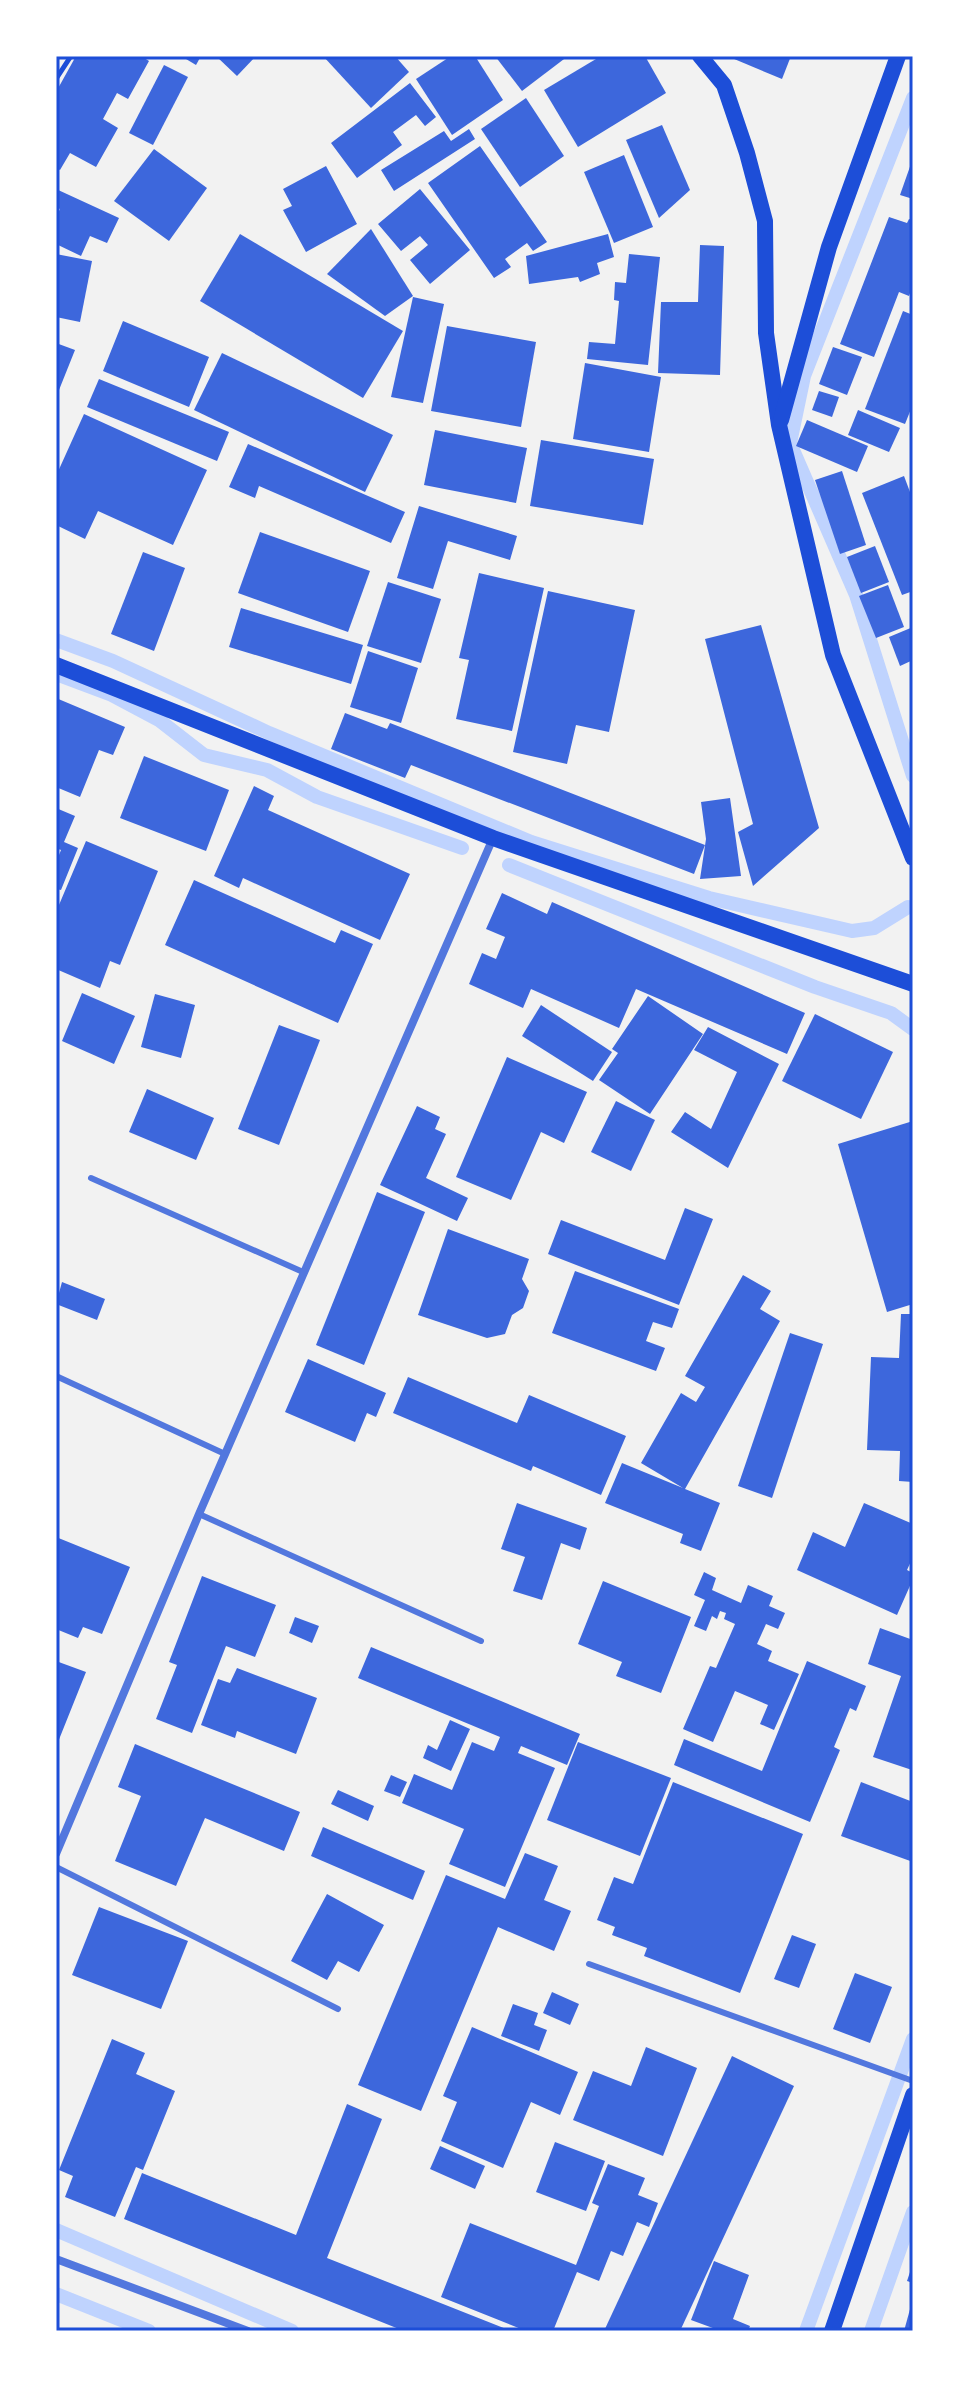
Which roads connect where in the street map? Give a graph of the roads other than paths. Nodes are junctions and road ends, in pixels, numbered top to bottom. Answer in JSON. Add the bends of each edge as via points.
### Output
{"nodes":[{"id":1,"x":700,"y":56,"type":"edge"},
{"id":2,"x":898,"y":56,"type":"edge"},
{"id":3,"x":779,"y":425,"type":"junction"},
{"id":4,"x":56,"y":665,"type":"edge"},
{"id":5,"x":493,"y":838,"type":"junction"},
{"id":6,"x":913,"y":858,"type":"edge"},
{"id":7,"x":913,"y":984,"type":"edge"},
{"id":8,"x":91,"y":1178,"type":"dead end"},
{"id":9,"x":303,"y":1272,"type":"junction"},
{"id":10,"x":56,"y":1376,"type":"edge"},
{"id":11,"x":225,"y":1454,"type":"junction"},
{"id":12,"x":199,"y":1514,"type":"junction"},
{"id":13,"x":481,"y":1641,"type":"dead end"},
{"id":14,"x":56,"y":1854,"type":"edge"},
{"id":15,"x":56,"y":1867,"type":"edge"},
{"id":16,"x":589,"y":1964,"type":"dead end"},
{"id":17,"x":338,"y":2009,"type":"dead end"},
{"id":18,"x":913,"y":2081,"type":"edge"},
{"id":19,"x":913,"y":2095,"type":"edge"},
{"id":20,"x":56,"y":2259,"type":"edge"},
{"id":21,"x":248,"y":2331,"type":"edge"},
{"id":22,"x":832,"y":2331,"type":"edge"}],
"edges":[{"from":1,"to":3,"type":"main road","via":[[724,85],[765,221],[766,333]]},
{"from":2,"to":3,"type":"main road","via":[[829,247]]},
{"from":3,"to":6,"type":"main road","via":[[833,655]]},
{"from":4,"to":5,"type":"main road"},
{"from":5,"to":7,"type":"main road"},
{"from":5,"to":9,"type":"street"},
{"from":8,"to":9,"type":"lane"},
{"from":9,"to":11,"type":"street"},
{"from":10,"to":11,"type":"lane"},
{"from":11,"to":12,"type":"street"},
{"from":12,"to":13,"type":"lane"},
{"from":12,"to":14,"type":"street"},
{"from":15,"to":17,"type":"lane"},
{"from":16,"to":18,"type":"lane"},
{"from":19,"to":22,"type":"main road"},
{"from":20,"to":21,"type":"street"}]}
